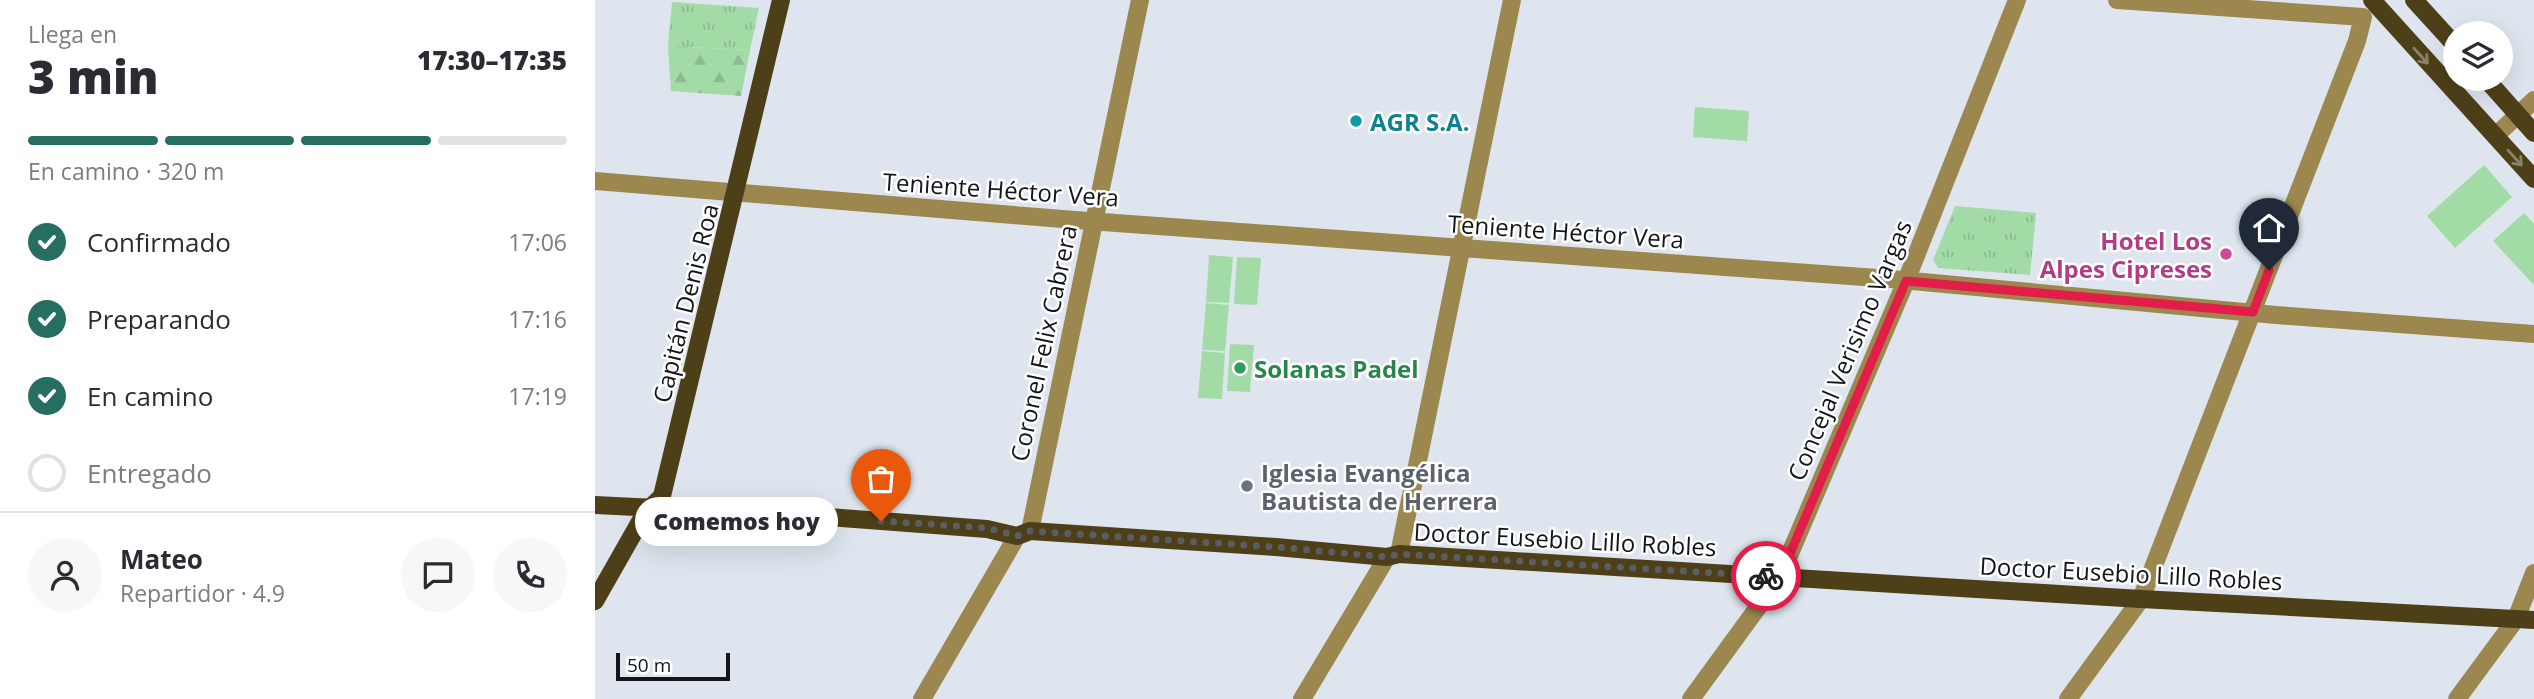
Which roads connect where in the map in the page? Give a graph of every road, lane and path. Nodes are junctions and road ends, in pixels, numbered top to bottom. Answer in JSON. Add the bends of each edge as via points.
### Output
{"nodes":[{"id":1,"x":782,"y":0,"type":"edge"},
{"id":2,"x":1140,"y":0,"type":"edge"},
{"id":3,"x":1512,"y":0,"type":"edge"},
{"id":4,"x":2017,"y":0,"type":"edge"},
{"id":5,"x":2117,"y":0,"type":"edge"},
{"id":6,"x":2414,"y":0,"type":"edge"},
{"id":7,"x":2373,"y":6,"type":"edge"},
{"id":8,"x":2443,"y":33,"type":"edge"},
{"id":9,"x":2497,"y":91,"type":"edge"},
{"id":10,"x":2534,"y":100,"type":"edge"},
{"id":11,"x":2518,"y":114,"type":"junction"},
{"id":12,"x":2534,"y":133,"type":"edge"},
{"id":13,"x":2495,"y":136,"type":"junction"},
{"id":14,"x":2534,"y":179,"type":"edge"},
{"id":15,"x":595,"y":181,"type":"edge"},
{"id":16,"x":737,"y":192,"type":"junction"},
{"id":17,"x":1093,"y":221,"type":"junction"},
{"id":18,"x":1461,"y":248,"type":"junction"},
{"id":19,"x":1906,"y":281,"type":"junction"},
{"id":20,"x":2253,"y":312,"type":"junction"},
{"id":21,"x":2534,"y":334,"type":"edge"},
{"id":22,"x":595,"y":505,"type":"edge"},
{"id":23,"x":651,"y":508,"type":"junction"},
{"id":24,"x":1023,"y":534,"type":"junction"},
{"id":25,"x":1393,"y":555,"type":"junction"},
{"id":26,"x":2534,"y":573,"type":"edge"},
{"id":27,"x":1780,"y":577,"type":"junction"},
{"id":28,"x":2141,"y":599,"type":"junction"},
{"id":29,"x":595,"y":601,"type":"edge"},
{"id":30,"x":2516,"y":619,"type":"junction"},
{"id":31,"x":2534,"y":620,"type":"edge"},
{"id":32,"x":922,"y":699,"type":"edge"},
{"id":33,"x":1302,"y":699,"type":"edge"},
{"id":34,"x":1691,"y":699,"type":"edge"},
{"id":35,"x":2068,"y":699,"type":"edge"},
{"id":36,"x":2457,"y":699,"type":"edge"}],
"edges":[{"from":1,"to":16,"type":"main road","name":"Capitán Denis Roa"},
{"from":2,"to":17,"type":"street","name":"Coronel Felix Cabrera"},
{"from":3,"to":18,"type":"street"},
{"from":4,"to":19,"type":"street","name":"Concejal Verisimo Vargas"},
{"from":5,"to":7,"type":"street"},
{"from":6,"to":8,"type":"main road"},
{"from":7,"to":13,"type":"main road","one_way":true},
{"from":7,"to":20,"type":"street"},
{"from":9,"to":11,"type":"main road"},
{"from":10,"to":11,"type":"street"},
{"from":11,"to":12,"type":"main road"},
{"from":11,"to":13,"type":"street"},
{"from":13,"to":14,"type":"main road","one_way":true},
{"from":15,"to":16,"type":"street","name":"Teniente Héctor Vera"},
{"from":16,"to":17,"type":"street","name":"Teniente Héctor Vera"},
{"from":16,"to":23,"type":"main road","name":"Capitán Denis Roa","via":[[665,486]]},
{"from":17,"to":18,"type":"street","name":"Teniente Héctor Vera"},
{"from":17,"to":24,"type":"street","name":"Coronel Felix Cabrera"},
{"from":18,"to":19,"type":"street","name":"Teniente Héctor Vera"},
{"from":18,"to":25,"type":"street"},
{"from":19,"to":20,"type":"street","name":"Teniente Héctor Vera"},
{"from":19,"to":27,"type":"street","name":"Concejal Verisimo Vargas"},
{"from":20,"to":21,"type":"street","name":"Teniente Héctor Vera"},
{"from":20,"to":28,"type":"street"},
{"from":22,"to":23,"type":"main road","name":"Doctor Eusebio Lillo Robles"},
{"from":23,"to":24,"type":"main road","name":"Doctor Eusebio Lillo Robles"},
{"from":23,"to":29,"type":"main road","name":"Capitán Denis Roa"},
{"from":24,"to":25,"type":"main road","name":"Doctor Eusebio Lillo Robles"},
{"from":24,"to":32,"type":"street","name":"Coronel Felix Cabrera"},
{"from":25,"to":27,"type":"main road","name":"Doctor Eusebio Lillo Robles"},
{"from":25,"to":33,"type":"street"},
{"from":26,"to":30,"type":"street"},
{"from":27,"to":28,"type":"main road","name":"Doctor Eusebio Lillo Robles"},
{"from":27,"to":34,"type":"street","name":"Concejal Verisimo Vargas"},
{"from":28,"to":30,"type":"main road","name":"Doctor Eusebio Lillo Robles"},
{"from":28,"to":35,"type":"street"},
{"from":30,"to":31,"type":"main road","name":"Doctor Eusebio Lillo Robles"},
{"from":30,"to":36,"type":"street"}]}
